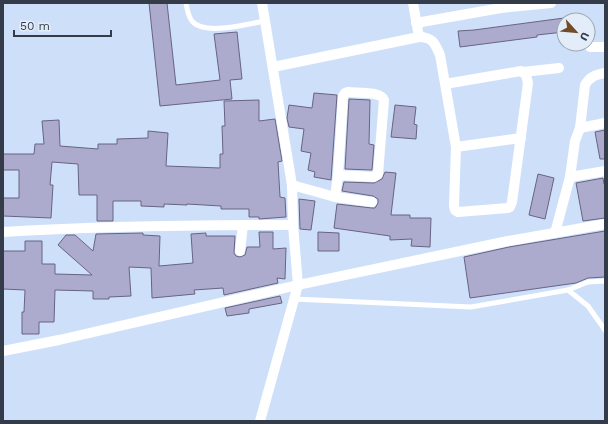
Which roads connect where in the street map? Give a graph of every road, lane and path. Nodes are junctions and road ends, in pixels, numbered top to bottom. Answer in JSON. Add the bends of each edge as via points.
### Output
{"nodes":[{"id":1,"x":186,"y":3,"type":"edge"},
{"id":2,"x":262,"y":3,"type":"edge"},
{"id":3,"x":413,"y":3,"type":"edge"},
{"id":4,"x":551,"y":3,"type":"edge"},
{"id":5,"x":265,"y":21,"type":"junction"},
{"id":6,"x":416,"y":23,"type":"junction"},
{"id":7,"x":419,"y":36,"type":"junction"},
{"id":8,"x":273,"y":67,"type":"junction"},
{"id":9,"x":559,"y":68,"type":"dead end"},
{"id":10,"x":523,"y":72,"type":"junction"},
{"id":11,"x":605,"y":73,"type":"edge"},
{"id":12,"x":445,"y":84,"type":"junction"},
{"id":13,"x":605,"y":124,"type":"edge"},
{"id":14,"x":580,"y":128,"type":"junction"},
{"id":15,"x":521,"y":138,"type":"junction"},
{"id":16,"x":456,"y":147,"type":"junction"},
{"id":17,"x":605,"y":171,"type":"edge"},
{"id":18,"x":338,"y":175,"type":"junction"},
{"id":19,"x":570,"y":177,"type":"junction"},
{"id":20,"x":292,"y":185,"type":"junction"},
{"id":21,"x":335,"y":198,"type":"junction"},
{"id":22,"x":372,"y":202,"type":"dead end"},
{"id":23,"x":605,"y":224,"type":"edge"},
{"id":24,"x":244,"y":225,"type":"junction"},
{"id":25,"x":293,"y":225,"type":"junction"},
{"id":26,"x":3,"y":232,"type":"edge"},
{"id":27,"x":556,"y":233,"type":"junction"},
{"id":28,"x":240,"y":251,"type":"dead end"},
{"id":29,"x":605,"y":281,"type":"edge"},
{"id":30,"x":298,"y":285,"type":"junction"},
{"id":31,"x":568,"y":290,"type":"junction"},
{"id":32,"x":294,"y":299,"type":"junction"},
{"id":33,"x":605,"y":330,"type":"edge"},
{"id":34,"x":3,"y":351,"type":"edge"},
{"id":35,"x":260,"y":421,"type":"edge"}],
"edges":[{"from":1,"to":5,"type":"lane","via":[[191,20],[203,28]]},
{"from":2,"to":5,"type":"street"},
{"from":3,"to":6,"type":"street"},
{"from":4,"to":6,"type":"street","via":[[501,8]]},
{"from":5,"to":8,"type":"street"},
{"from":6,"to":7,"type":"street"},
{"from":7,"to":8,"type":"street"},
{"from":7,"to":12,"type":"street","via":[[427,37],[436,45]]},
{"from":8,"to":20,"type":"street"},
{"from":9,"to":10,"type":"street"},
{"from":10,"to":12,"type":"street"},
{"from":10,"to":15,"type":"street","via":[[528,83]]},
{"from":11,"to":14,"type":"street","via":[[592,76],[585,85]]},
{"from":12,"to":16,"type":"street"},
{"from":13,"to":14,"type":"street"},
{"from":14,"to":19,"type":"street","via":[[575,141]]},
{"from":15,"to":16,"type":"street"},
{"from":15,"to":16,"type":"street","via":[[512,202],[508,208],[456,212]]},
{"from":17,"to":19,"type":"street"},
{"from":18,"to":18,"type":"street","via":[[343,96],[348,92],[382,96],[384,100],[378,174],[374,177]]},
{"from":18,"to":21,"type":"street"},
{"from":19,"to":27,"type":"street"},
{"from":20,"to":21,"type":"street"},
{"from":20,"to":25,"type":"street"},
{"from":21,"to":22,"type":"street"},
{"from":23,"to":27,"type":"street"},
{"from":24,"to":25,"type":"street"},
{"from":24,"to":26,"type":"street","via":[[55,228]]},
{"from":24,"to":28,"type":"street"},
{"from":25,"to":30,"type":"street"},
{"from":27,"to":30,"type":"street","via":[[508,240]]},
{"from":29,"to":31,"type":"lane","via":[[588,282]]},
{"from":30,"to":32,"type":"street"},
{"from":30,"to":34,"type":"street"},
{"from":31,"to":32,"type":"lane","via":[[471,307]]},
{"from":31,"to":33,"type":"lane","via":[[588,306]]},
{"from":32,"to":35,"type":"street"}]}
